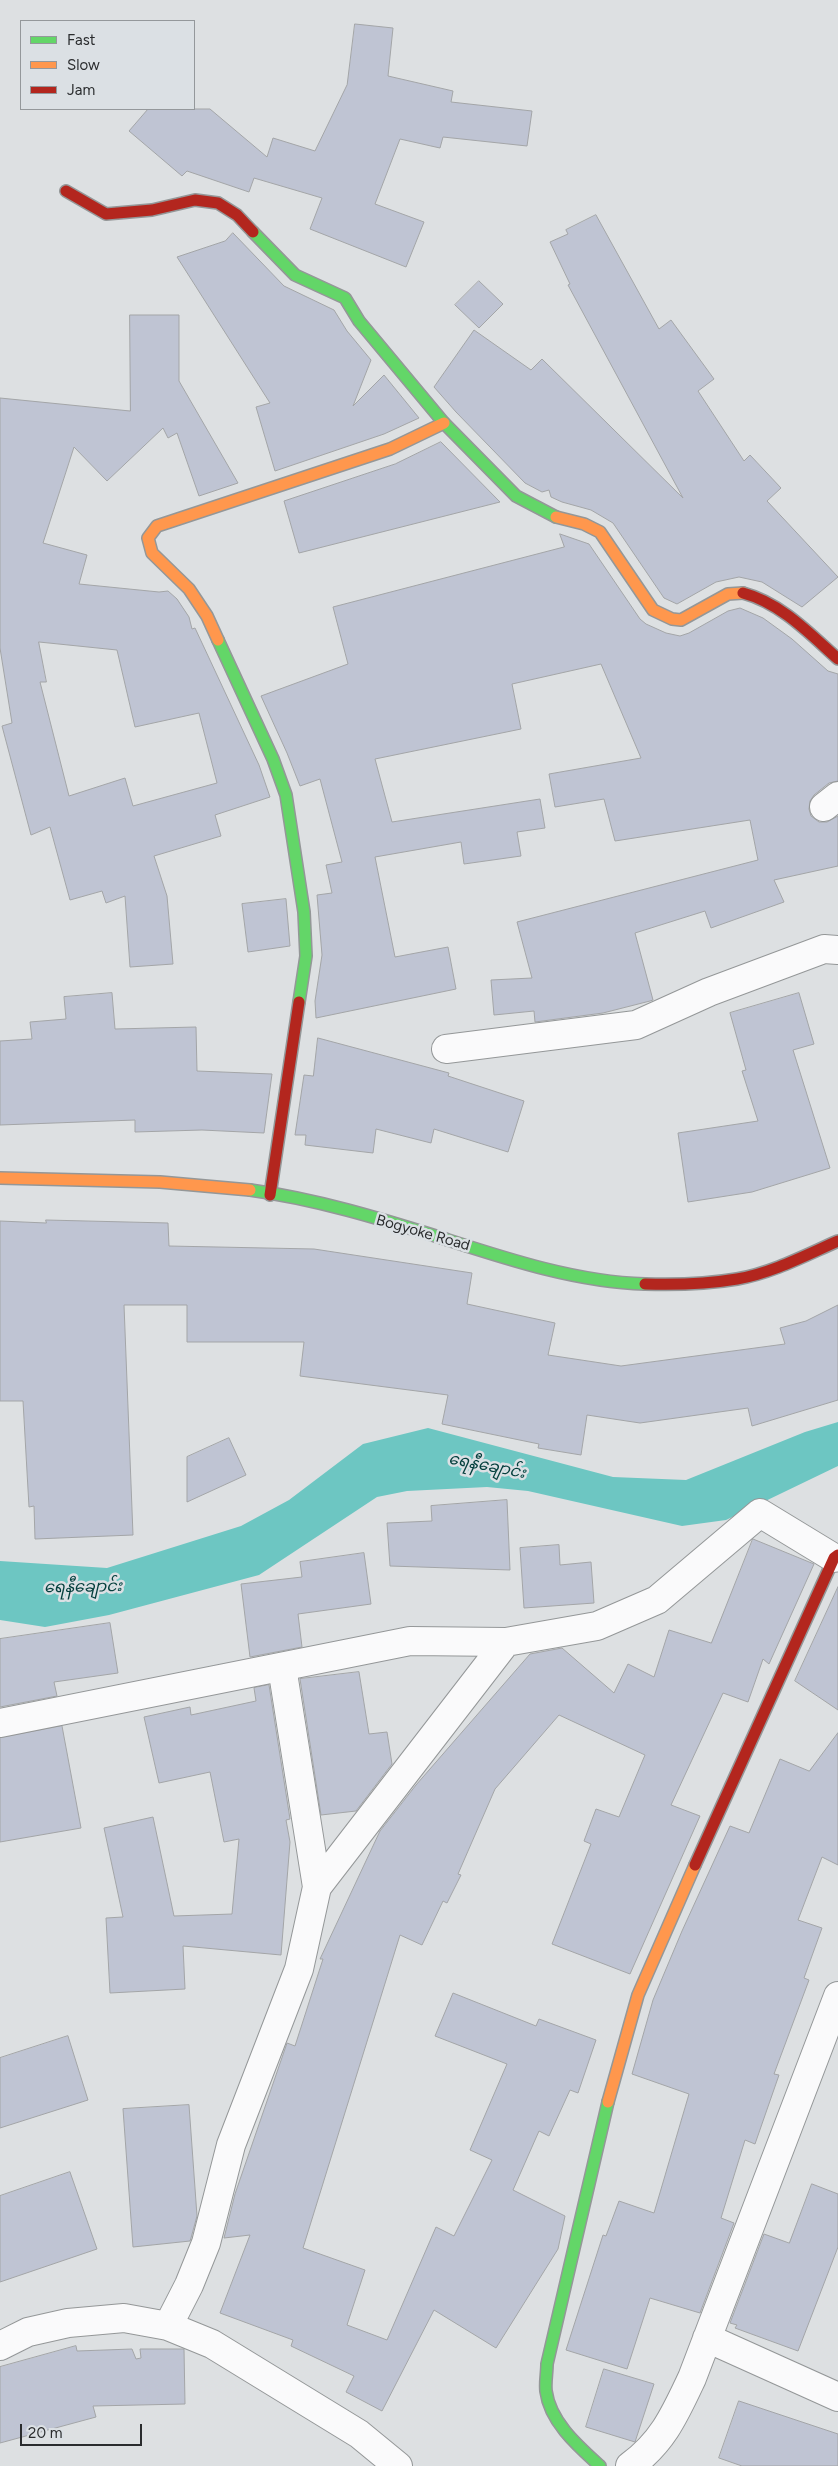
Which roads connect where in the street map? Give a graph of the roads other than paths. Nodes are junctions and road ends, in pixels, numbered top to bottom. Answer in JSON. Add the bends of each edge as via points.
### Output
{"nodes":[{"id":1,"x":66,"y":191,"type":"dead end"},
{"id":2,"x":444,"y":423,"type":"junction"},
{"id":3,"x":838,"y":659,"type":"edge"},
{"id":4,"x":838,"y":950,"type":"edge"},
{"id":5,"x":446,"y":1049,"type":"dead end"},
{"id":6,"x":0,"y":1178,"type":"edge"},
{"id":7,"x":270,"y":1195,"type":"junction"},
{"id":8,"x":838,"y":1241,"type":"edge"},
{"id":9,"x":836,"y":1556,"type":"edge"},
{"id":10,"x":506,"y":1642,"type":"junction"},
{"id":11,"x":282,"y":1666,"type":"junction"},
{"id":12,"x":0,"y":1723,"type":"edge"},
{"id":13,"x":317,"y":1888,"type":"junction"},
{"id":14,"x":838,"y":1996,"type":"edge"},
{"id":15,"x":168,"y":2326,"type":"junction"},
{"id":16,"x":707,"y":2338,"type":"junction"},
{"id":17,"x":0,"y":2346,"type":"edge"},
{"id":18,"x":838,"y":2397,"type":"edge"},
{"id":19,"x":398,"y":2466,"type":"edge"},
{"id":20,"x":600,"y":2466,"type":"edge"},
{"id":21,"x":630,"y":2466,"type":"edge"}],
"edges":[{"from":1,"to":2,"type":"street","via":[[106,214],[152,210],[195,200],[218,203],[237,215],[295,275],[345,298],[358,321]]},
{"from":2,"to":3,"type":"street","via":[[516,496],[556,517],[600,532],[653,610],[681,620],[730,592],[757,596],[776,606]]},
{"from":2,"to":7,"type":"street","via":[[390,449],[157,526],[148,538],[152,553],[189,589],[207,616],[273,759],[286,795],[304,912],[306,956]]},
{"from":4,"to":5,"type":"street","via":[[824,948],[709,992],[636,1025]]},
{"from":6,"to":7,"type":"street","name":"Bogyoke Road","via":[[202,1184]]},
{"from":7,"to":8,"type":"street","name":"Bogyoke Road","via":[[317,1202],[616,1284],[678,1287],[739,1279],[793,1261]]},
{"from":9,"to":10,"type":"street","via":[[760,1513],[657,1600],[597,1626]]},
{"from":9,"to":20,"type":"street","via":[[642,1986],[607,2106],[547,2364],[547,2395],[555,2414],[573,2441]]},
{"from":10,"to":11,"type":"street","via":[[410,1641]]},
{"from":10,"to":13,"type":"street"},
{"from":11,"to":12,"type":"street"},
{"from":11,"to":13,"type":"street"},
{"from":13,"to":15,"type":"street","via":[[299,1969],[231,2145],[206,2243]]},
{"from":14,"to":16,"type":"street"},
{"from":15,"to":17,"type":"street","via":[[124,2318],[68,2323],[28,2332]]},
{"from":15,"to":19,"type":"street","via":[[229,2354],[359,2434]]},
{"from":16,"to":18,"type":"street"},
{"from":16,"to":21,"type":"street","via":[[671,2424],[648,2453]]}]}
